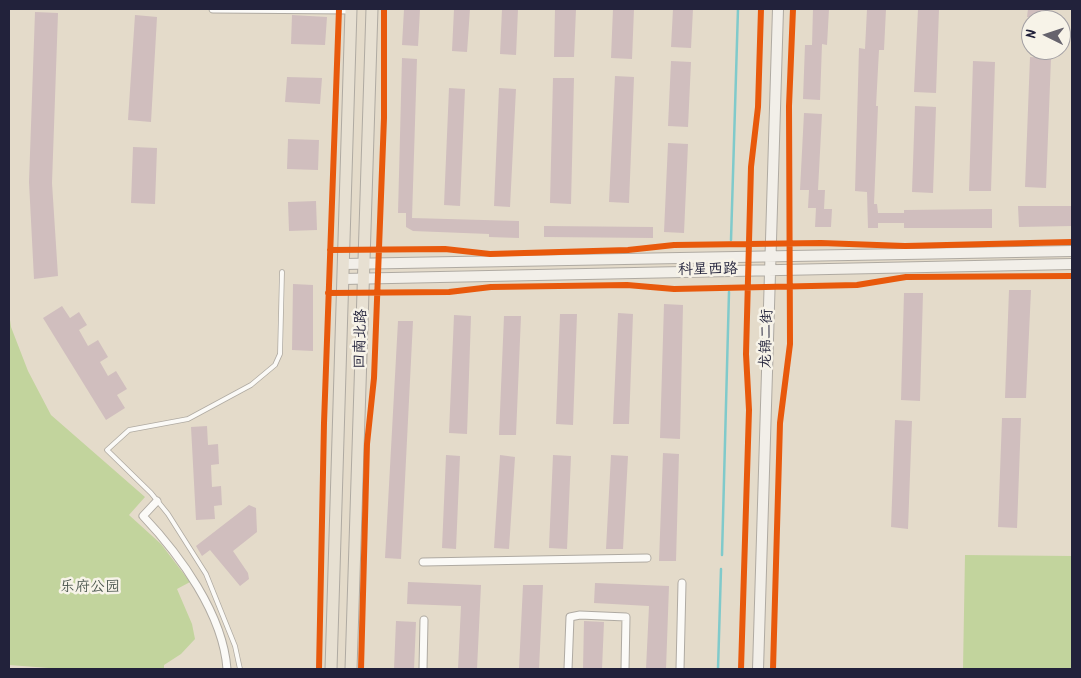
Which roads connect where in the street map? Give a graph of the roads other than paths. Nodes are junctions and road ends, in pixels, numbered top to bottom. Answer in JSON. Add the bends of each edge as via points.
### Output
{"nodes":[{"id":1,"x":213,"y":9,"type":"edge"},
{"id":2,"x":351,"y":9,"type":"edge"},
{"id":3,"x":372,"y":9,"type":"edge"},
{"id":4,"x":778,"y":9,"type":"edge"},
{"id":5,"x":1072,"y":251,"type":"edge"},
{"id":6,"x":770,"y":256,"type":"junction"},
{"id":7,"x":344,"y":264,"type":"junction"},
{"id":8,"x":364,"y":264,"type":"junction"},
{"id":9,"x":1072,"y":264,"type":"edge"},
{"id":10,"x":770,"y":270,"type":"junction"},
{"id":11,"x":282,"y":272,"type":"dead end"},
{"id":12,"x":343,"y":278,"type":"junction"},
{"id":13,"x":364,"y":278,"type":"junction"},
{"id":14,"x":157,"y":501,"type":"junction"},
{"id":15,"x":647,"y":558,"type":"dead end"},
{"id":16,"x":423,"y":562,"type":"dead end"},
{"id":17,"x":682,"y":583,"type":"dead end"},
{"id":18,"x":424,"y":620,"type":"dead end"},
{"id":19,"x":227,"y":669,"type":"edge"},
{"id":20,"x":240,"y":669,"type":"edge"},
{"id":21,"x":331,"y":669,"type":"edge"},
{"id":22,"x":351,"y":669,"type":"edge"},
{"id":23,"x":423,"y":669,"type":"edge"},
{"id":24,"x":568,"y":669,"type":"edge"},
{"id":25,"x":625,"y":669,"type":"edge"},
{"id":26,"x":680,"y":669,"type":"edge"},
{"id":27,"x":758,"y":669,"type":"edge"}],
"edges":[{"from":1,"to":2,"type":"street"},
{"from":2,"to":7,"type":"main road","name":"回南北路"},
{"from":3,"to":8,"type":"main road","name":"回南北路"},
{"from":4,"to":6,"type":"street","name":"龙锦二街"},
{"from":5,"to":6,"type":"street","name":"科星西路"},
{"from":6,"to":8,"type":"street","name":"科星西路"},
{"from":6,"to":10,"type":"street","name":"龙锦二街"},
{"from":7,"to":8,"type":"street","name":"科星西路"},
{"from":7,"to":12,"type":"main road","name":"回南北路"},
{"from":8,"to":13,"type":"main road","name":"回南北路"},
{"from":9,"to":10,"type":"street","name":"科星西路"},
{"from":10,"to":13,"type":"street","name":"科星西路"},
{"from":10,"to":27,"type":"street","name":"龙锦二街"},
{"from":11,"to":14,"type":"lane","via":[[280,354],[275,365],[251,385],[188,420],[129,430],[107,450]]},
{"from":12,"to":13,"type":"street","name":"科星西路"},
{"from":12,"to":21,"type":"main road","name":"回南北路"},
{"from":13,"to":22,"type":"main road","name":"回南北路"},
{"from":14,"to":19,"type":"street","via":[[143,516],[190,573],[218,632]]},
{"from":14,"to":20,"type":"lane","via":[[206,574],[236,646]]},
{"from":15,"to":16,"type":"street"},
{"from":17,"to":26,"type":"street"},
{"from":18,"to":23,"type":"street"},
{"from":24,"to":25,"type":"street","via":[[570,617],[580,615],[626,617]]}]}
